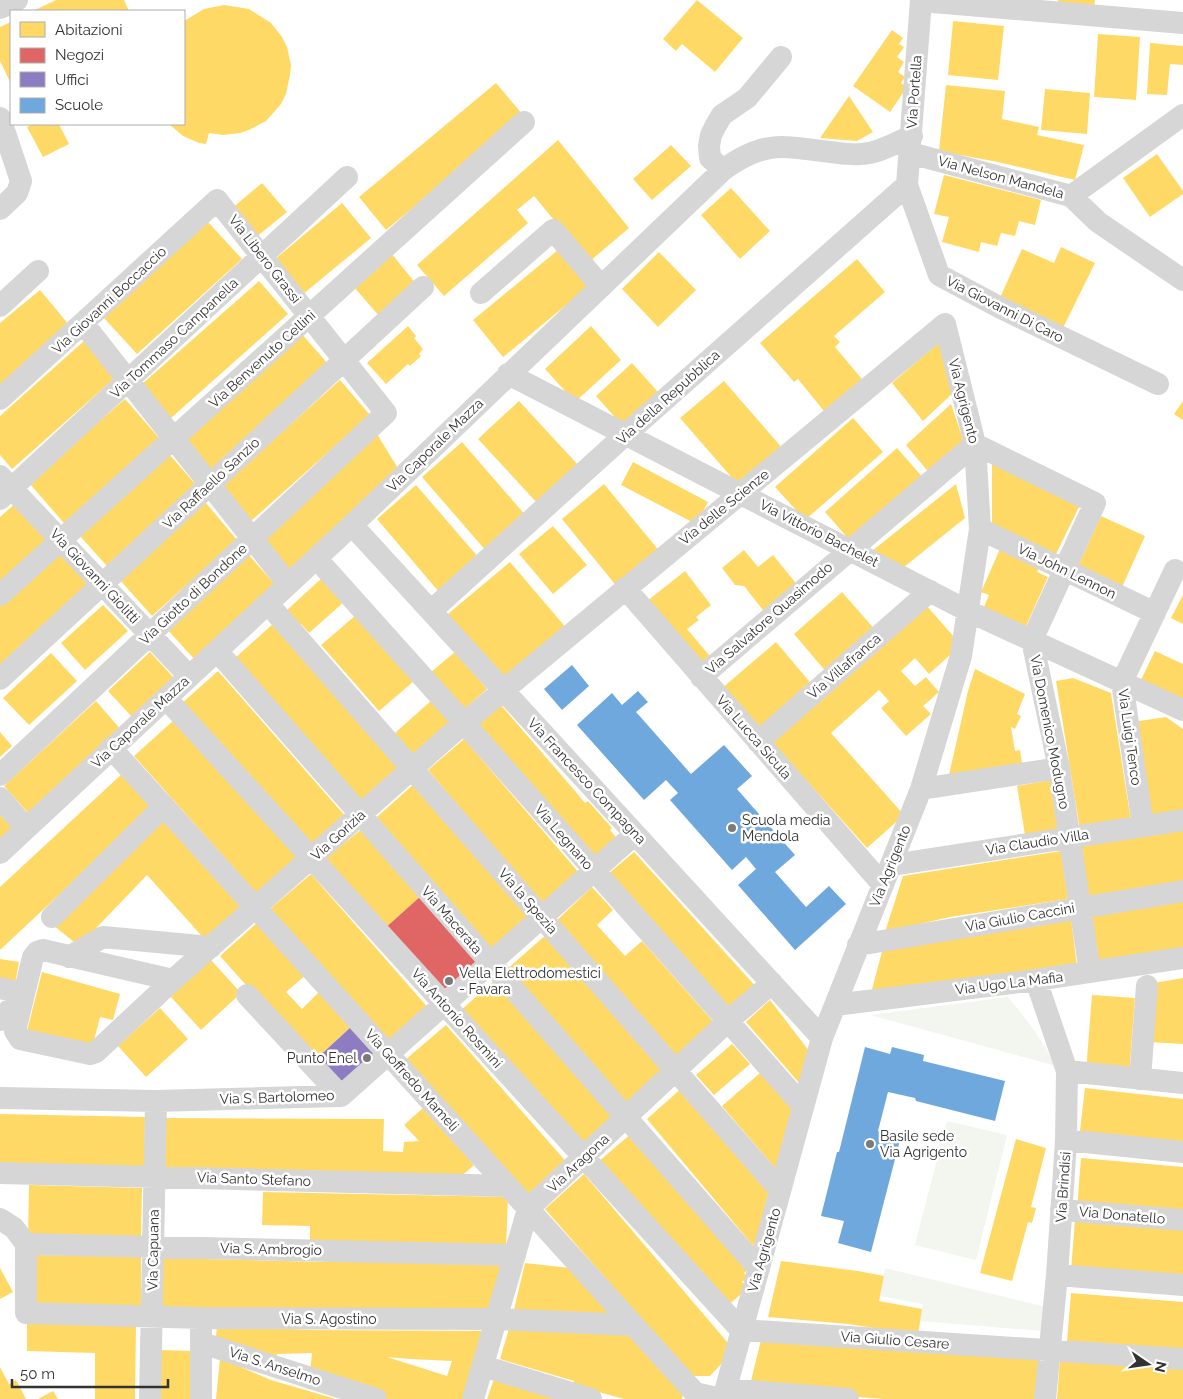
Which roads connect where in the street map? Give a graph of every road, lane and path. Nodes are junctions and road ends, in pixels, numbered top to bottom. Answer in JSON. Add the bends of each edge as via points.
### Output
{"nodes":[{"id":1,"x":17,"y":0,"type":"edge"},
{"id":2,"x":921,"y":0,"type":"edge"},
{"id":3,"x":0,"y":8,"type":"edge"},
{"id":4,"x":1183,"y":23,"type":"edge"},
{"id":5,"x":781,"y":57,"type":"dead end"},
{"id":6,"x":1183,"y":116,"type":"edge"},
{"id":7,"x":0,"y":118,"type":"edge"},
{"id":8,"x":524,"y":122,"type":"dead end"},
{"id":9,"x":911,"y":145,"type":"junction"},
{"id":10,"x":723,"y":170,"type":"junction"},
{"id":11,"x":347,"y":177,"type":"dead end"},
{"id":12,"x":907,"y":185,"type":"junction"},
{"id":13,"x":1071,"y":196,"type":"junction"},
{"id":14,"x":218,"y":200,"type":"joint"},
{"id":15,"x":0,"y":209,"type":"edge"},
{"id":16,"x":262,"y":256,"type":"junction"},
{"id":17,"x":38,"y":271,"type":"dead end"},
{"id":18,"x":1183,"y":280,"type":"edge"},
{"id":19,"x":601,"y":286,"type":"junction"},
{"id":20,"x":423,"y":287,"type":"dead end"},
{"id":21,"x":480,"y":293,"type":"dead end"},
{"id":22,"x":0,"y":306,"type":"edge"},
{"id":23,"x":309,"y":316,"type":"junction"},
{"id":24,"x":83,"y":323,"type":"junction"},
{"id":25,"x":945,"y":324,"type":"joint"},
{"id":26,"x":344,"y":360,"type":"junction"},
{"id":27,"x":508,"y":374,"type":"junction"},
{"id":28,"x":128,"y":380,"type":"junction"},
{"id":29,"x":1158,"y":384,"type":"dead end"},
{"id":30,"x":0,"y":399,"type":"edge"},
{"id":31,"x":386,"y":413,"type":"joint"},
{"id":32,"x":626,"y":434,"type":"junction"},
{"id":33,"x":174,"y":438,"type":"junction"},
{"id":34,"x":975,"y":444,"type":"junction"},
{"id":35,"x":210,"y":484,"type":"junction"},
{"id":36,"x":4,"y":488,"type":"edge"},
{"id":37,"x":742,"y":493,"type":"junction"},
{"id":38,"x":980,"y":529,"type":"junction"},
{"id":39,"x":356,"y":530,"type":"junction"},
{"id":40,"x":252,"y":538,"type":"junction"},
{"id":41,"x":61,"y":540,"type":"junction"},
{"id":42,"x":850,"y":549,"type":"junction"},
{"id":43,"x":325,"y":568,"type":"junction"},
{"id":44,"x":1064,"y":570,"type":"junction"},
{"id":45,"x":1175,"y":570,"type":"dead end"},
{"id":46,"x":102,"y":584,"type":"junction"},
{"id":47,"x":288,"y":584,"type":"junction"},
{"id":48,"x":625,"y":588,"type":"junction"},
{"id":49,"x":930,"y":591,"type":"junction"},
{"id":50,"x":0,"y":595,"type":"edge"},
{"id":51,"x":431,"y":611,"type":"junction"},
{"id":52,"x":968,"y":611,"type":"junction"},
{"id":53,"x":276,"y":613,"type":"junction"},
{"id":54,"x":1155,"y":613,"type":"junction"},
{"id":55,"x":150,"y":634,"type":"junction"},
{"id":56,"x":1032,"y":640,"type":"junction"},
{"id":57,"x":225,"y":660,"type":"junction"},
{"id":58,"x":189,"y":676,"type":"junction"},
{"id":59,"x":701,"y":677,"type":"junction"},
{"id":60,"x":0,"y":679,"type":"edge"},
{"id":61,"x":1122,"y":682,"type":"junction"},
{"id":62,"x":503,"y":690,"type":"junction"},
{"id":63,"x":174,"y":707,"type":"junction"},
{"id":64,"x":1183,"y":710,"type":"edge"},
{"id":65,"x":464,"y":723,"type":"junction"},
{"id":66,"x":758,"y":742,"type":"junction"},
{"id":67,"x":115,"y":753,"type":"junction"},
{"id":68,"x":412,"y":768,"type":"junction"},
{"id":69,"x":1059,"y":768,"type":"junction"},
{"id":70,"x":0,"y":774,"type":"edge"},
{"id":71,"x":922,"y":788,"type":"junction"},
{"id":72,"x":0,"y":798,"type":"edge"},
{"id":73,"x":164,"y":806,"type":"junction"},
{"id":74,"x":360,"y":814,"type":"junction"},
{"id":75,"x":1183,"y":820,"type":"edge"},
{"id":76,"x":1143,"y":826,"type":"junction"},
{"id":77,"x":26,"y":828,"type":"junction"},
{"id":78,"x":635,"y":834,"type":"junction"},
{"id":79,"x":1069,"y":838,"type":"junction"},
{"id":80,"x":0,"y":852,"type":"edge"},
{"id":81,"x":311,"y":858,"type":"junction"},
{"id":82,"x":892,"y":865,"type":"junction"},
{"id":83,"x":593,"y":870,"type":"junction"},
{"id":84,"x":883,"y":885,"type":"junction"},
{"id":85,"x":1183,"y":891,"type":"edge"},
{"id":86,"x":1080,"y":907,"type":"junction"},
{"id":87,"x":256,"y":908,"type":"junction"},
{"id":88,"x":52,"y":916,"type":"dead end"},
{"id":89,"x":542,"y":916,"type":"junction"},
{"id":90,"x":858,"y":945,"type":"junction"},
{"id":91,"x":211,"y":947,"type":"junction"},
{"id":92,"x":69,"y":957,"type":"junction"},
{"id":93,"x":1183,"y":958,"type":"edge"},
{"id":94,"x":489,"y":963,"type":"junction"},
{"id":95,"x":1090,"y":972,"type":"junction"},
{"id":96,"x":173,"y":980,"type":"junction"},
{"id":97,"x":1036,"y":980,"type":"junction"},
{"id":98,"x":772,"y":983,"type":"junction"},
{"id":99,"x":1147,"y":986,"type":"dead end"},
{"id":100,"x":0,"y":988,"type":"edge"},
{"id":101,"x":24,"y":994,"type":"junction"},
{"id":102,"x":247,"y":995,"type":"dead end"},
{"id":103,"x":444,"y":1003,"type":"junction"},
{"id":104,"x":835,"y":1005,"type":"junction"},
{"id":105,"x":0,"y":1020,"type":"edge"},
{"id":106,"x":728,"y":1021,"type":"junction"},
{"id":107,"x":822,"y":1038,"type":"junction"},
{"id":108,"x":388,"y":1054,"type":"junction"},
{"id":109,"x":676,"y":1071,"type":"junction"},
{"id":110,"x":1067,"y":1071,"type":"junction"},
{"id":111,"x":1140,"y":1079,"type":"junction"},
{"id":112,"x":1183,"y":1083,"type":"edge"},
{"id":113,"x":341,"y":1096,"type":"junction"},
{"id":114,"x":0,"y":1098,"type":"edge"},
{"id":115,"x":156,"y":1101,"type":"junction"},
{"id":116,"x":803,"y":1106,"type":"junction"},
{"id":117,"x":626,"y":1118,"type":"junction"},
{"id":118,"x":1066,"y":1140,"type":"junction"},
{"id":119,"x":1183,"y":1152,"type":"edge"},
{"id":120,"x":584,"y":1158,"type":"junction"},
{"id":121,"x":0,"y":1173,"type":"edge"},
{"id":122,"x":155,"y":1176,"type":"junction"},
{"id":123,"x":507,"y":1186,"type":"junction"},
{"id":124,"x":780,"y":1190,"type":"junction"},
{"id":125,"x":528,"y":1209,"type":"junction"},
{"id":126,"x":1061,"y":1210,"type":"junction"},
{"id":127,"x":0,"y":1219,"type":"edge"},
{"id":128,"x":1183,"y":1220,"type":"edge"},
{"id":129,"x":26,"y":1244,"type":"junction"},
{"id":130,"x":153,"y":1246,"type":"junction"},
{"id":131,"x":515,"y":1255,"type":"junction"},
{"id":132,"x":759,"y":1269,"type":"junction"},
{"id":133,"x":1057,"y":1275,"type":"junction"},
{"id":134,"x":1183,"y":1285,"type":"edge"},
{"id":135,"x":153,"y":1316,"type":"junction"},
{"id":136,"x":201,"y":1318,"type":"junction"},
{"id":137,"x":498,"y":1319,"type":"junction"},
{"id":138,"x":632,"y":1325,"type":"junction"},
{"id":139,"x":741,"y":1330,"type":"junction"},
{"id":140,"x":202,"y":1343,"type":"junction"},
{"id":141,"x":1049,"y":1350,"type":"junction"},
{"id":142,"x":1183,"y":1359,"type":"edge"},
{"id":143,"x":483,"y":1366,"type":"junction"},
{"id":144,"x":723,"y":1396,"type":"edge"},
{"id":145,"x":150,"y":1399,"type":"edge"},
{"id":146,"x":201,"y":1399,"type":"edge"},
{"id":147,"x":376,"y":1399,"type":"edge"},
{"id":148,"x":473,"y":1399,"type":"edge"},
{"id":149,"x":591,"y":1399,"type":"edge"},
{"id":150,"x":848,"y":1399,"type":"edge"},
{"id":151,"x":1045,"y":1399,"type":"edge"}],
"edges":[{"from":1,"to":3,"type":"street"},
{"from":2,"to":4,"type":"street"},
{"from":2,"to":9,"type":"street","name":"Via Portella"},
{"from":5,"to":10,"type":"street","via":[[747,98],[722,115],[716,125],[709,146],[710,158]]},
{"from":6,"to":13,"type":"street"},
{"from":7,"to":15,"type":"street","via":[[21,185]]},
{"from":8,"to":23,"type":"street","name":"Via Benvenuto Cellini"},
{"from":9,"to":10,"type":"street","name":"Via Caporale Mazza","via":[[860,154],[769,147],[748,154]]},
{"from":9,"to":12,"type":"street","name":"Via Portella"},
{"from":9,"to":13,"type":"street","name":"Via Nelson Mandela"},
{"from":10,"to":19,"type":"street","name":"Via Caporale Mazza"},
{"from":11,"to":16,"type":"street","name":"Via Tommaso Campanella"},
{"from":12,"to":29,"type":"street","name":"Via Giovanni Di Caro","via":[[939,275]]},
{"from":12,"to":32,"type":"street","name":"Via della Repubblica"},
{"from":13,"to":18,"type":"street","name":"Via Nelson Mandela","via":[[1098,222]]},
{"from":14,"to":16,"type":"street","name":"Via Libero Grassi"},
{"from":14,"to":24,"type":"street","name":"Via Giovanni Boccaccio"},
{"from":16,"to":23,"type":"street","name":"Via Libero Grassi"},
{"from":16,"to":28,"type":"street","name":"Via Tommaso Campanella"},
{"from":17,"to":22,"type":"street"},
{"from":19,"to":21,"type":"street","via":[[553,230]]},
{"from":19,"to":27,"type":"street","name":"Via Caporale Mazza"},
{"from":20,"to":26,"type":"street","name":"Via Raffaello Sanzio"},
{"from":23,"to":26,"type":"street","name":"Via Libero Grassi"},
{"from":23,"to":33,"type":"street","name":"Via Benvenuto Cellini"},
{"from":24,"to":28,"type":"street"},
{"from":24,"to":30,"type":"street","name":"Via Giovanni Boccaccio"},
{"from":25,"to":34,"type":"street","name":"Via Agrigento"},
{"from":25,"to":37,"type":"street","name":"Via delle Scienze"},
{"from":26,"to":31,"type":"street","name":"Via Libero Grassi"},
{"from":26,"to":35,"type":"street","name":"Via Raffaello Sanzio"},
{"from":27,"to":32,"type":"street","name":"Via Vittorio Bachelet"},
{"from":27,"to":39,"type":"street","name":"Via Caporale Mazza"},
{"from":28,"to":33,"type":"street"},
{"from":28,"to":36,"type":"street","name":"Via Tommaso Campanella"},
{"from":31,"to":40,"type":"street","name":"Via Giotto di Bondone"},
{"from":32,"to":37,"type":"street","name":"Via Vittorio Bachelet"},
{"from":32,"to":51,"type":"street","name":"Via della Repubblica"},
{"from":33,"to":35,"type":"street"},
{"from":33,"to":41,"type":"street","name":"Via Benvenuto Cellini"},
{"from":34,"to":38,"type":"street","name":"Via Agrigento"},
{"from":34,"to":42,"type":"street","name":"Via Salvatore Quasimodo"},
{"from":34,"to":44,"type":"street","name":"Via Domenico Modugno","via":[[1095,503]]},
{"from":35,"to":40,"type":"street"},
{"from":35,"to":46,"type":"street","name":"Via Raffaello Sanzio"},
{"from":36,"to":41,"type":"street","name":"Via Giovanni Giolitti"},
{"from":37,"to":42,"type":"street","name":"Via Vittorio Bachelet"},
{"from":37,"to":48,"type":"street","name":"Via delle Scienze"},
{"from":38,"to":44,"type":"street","name":"Via John Lennon"},
{"from":38,"to":52,"type":"street","name":"Via Agrigento"},
{"from":39,"to":43,"type":"street","name":"Via Caporale Mazza"},
{"from":39,"to":47,"type":"street","name":"Via Caporale Mazza"},
{"from":39,"to":51,"type":"street","name":"Via Francesco Compagna"},
{"from":40,"to":47,"type":"street"},
{"from":40,"to":55,"type":"street","name":"Via Giotto di Bondone"},
{"from":41,"to":46,"type":"street","name":"Via Giovanni Giolitti"},
{"from":41,"to":50,"type":"street","name":"Via Benvenuto Cellini"},
{"from":42,"to":49,"type":"street","name":"Via Vittorio Bachelet"},
{"from":42,"to":59,"type":"street","name":"Via Salvatore Quasimodo"},
{"from":43,"to":53,"type":"street","name":"Via Caporale Mazza"},
{"from":43,"to":65,"type":"street","name":"Via Legnano"},
{"from":44,"to":54,"type":"street","name":"Via John Lennon"},
{"from":44,"to":56,"type":"street","name":"Via Domenico Modugno"},
{"from":45,"to":54,"type":"street","name":"Via Luigi Tenco"},
{"from":46,"to":55,"type":"street","name":"Via Giovanni Giolitti"},
{"from":46,"to":60,"type":"street","name":"Via Raffaello Sanzio"},
{"from":47,"to":58,"type":"street","name":"Via Caporale Mazza"},
{"from":48,"to":59,"type":"street","name":"Via Lucca Sicula"},
{"from":48,"to":62,"type":"street","name":"Via delle Scienze"},
{"from":49,"to":52,"type":"street","name":"Via Vittorio Bachelet"},
{"from":49,"to":66,"type":"street","name":"Via Villafranca"},
{"from":51,"to":62,"type":"street","name":"Via Francesco Compagna"},
{"from":52,"to":56,"type":"street","name":"Via Vittorio Bachelet"},
{"from":52,"to":71,"type":"street","name":"Via Agrigento","via":[[960,656]]},
{"from":53,"to":57,"type":"street","name":"Via Caporale Mazza"},
{"from":53,"to":68,"type":"street","name":"Via la Spezia"},
{"from":54,"to":61,"type":"street","name":"Via Luigi Tenco"},
{"from":55,"to":58,"type":"street","name":"Via Giovanni Giolitti"},
{"from":55,"to":70,"type":"street","name":"Via Giotto di Bondone"},
{"from":56,"to":61,"type":"street","name":"Via Vittorio Bachelet"},
{"from":56,"to":69,"type":"street","name":"Via Domenico Modugno"},
{"from":57,"to":63,"type":"street","name":"Via Caporale Mazza"},
{"from":57,"to":74,"type":"street","name":"Via Macerata"},
{"from":58,"to":67,"type":"street","name":"Via Caporale Mazza"},
{"from":59,"to":66,"type":"street","name":"Via Lucca Sicula"},
{"from":61,"to":64,"type":"street","name":"Via Vittorio Bachelet"},
{"from":61,"to":76,"type":"street","name":"Via Luigi Tenco"},
{"from":62,"to":65,"type":"street","name":"Via Gorizia"},
{"from":62,"to":78,"type":"street","name":"Via Francesco Compagna"},
{"from":63,"to":67,"type":"street","name":"Via Caporale Mazza"},
{"from":63,"to":81,"type":"street","name":"Via Antonio Rosmini"},
{"from":65,"to":68,"type":"street","name":"Via Gorizia"},
{"from":65,"to":83,"type":"street","name":"Via Legnano"},
{"from":66,"to":84,"type":"street","name":"Via Lucca Sicula"},
{"from":67,"to":73,"type":"street","name":"Via Goffredo Mameli"},
{"from":67,"to":77,"type":"street","name":"Via Caporale Mazza"},
{"from":68,"to":74,"type":"street","name":"Via Gorizia"},
{"from":68,"to":89,"type":"street","name":"Via la Spezia"},
{"from":69,"to":71,"type":"street"},
{"from":69,"to":79,"type":"street","name":"Via Domenico Modugno"},
{"from":71,"to":82,"type":"street","name":"Via Agrigento"},
{"from":72,"to":77,"type":"street"},
{"from":73,"to":87,"type":"street","name":"Via Goffredo Mameli"},
{"from":73,"to":88,"type":"street"},
{"from":74,"to":81,"type":"street","name":"Via Gorizia"},
{"from":74,"to":94,"type":"street","name":"Via Macerata"},
{"from":75,"to":76,"type":"street","name":"Via Claudio Villa"},
{"from":76,"to":79,"type":"street","name":"Via Claudio Villa"},
{"from":77,"to":80,"type":"street","name":"Via Caporale Mazza"},
{"from":78,"to":83,"type":"street","name":"Via S. Bartolomeo"},
{"from":78,"to":98,"type":"street","name":"Via Francesco Compagna"},
{"from":79,"to":82,"type":"street","name":"Via Claudio Villa"},
{"from":79,"to":86,"type":"street","name":"Via Domenico Modugno"},
{"from":81,"to":87,"type":"street","name":"Via Gorizia"},
{"from":81,"to":103,"type":"street","name":"Via Antonio Rosmini"},
{"from":82,"to":84,"type":"street","name":"Via Agrigento"},
{"from":83,"to":89,"type":"street","name":"Via S. Bartolomeo"},
{"from":83,"to":106,"type":"street","name":"Via Legnano"},
{"from":84,"to":90,"type":"street","name":"Via Agrigento"},
{"from":85,"to":86,"type":"street","name":"Via Giulio Caccini"},
{"from":86,"to":90,"type":"street","name":"Via Giulio Caccini"},
{"from":86,"to":95,"type":"street","name":"Via Domenico Modugno"},
{"from":87,"to":91,"type":"street","name":"Via Gorizia"},
{"from":87,"to":108,"type":"street","name":"Via Goffredo Mameli"},
{"from":89,"to":94,"type":"street","name":"Via S. Bartolomeo"},
{"from":89,"to":109,"type":"street","name":"Via la Spezia"},
{"from":90,"to":104,"type":"street","name":"Via Agrigento"},
{"from":91,"to":92,"type":"street","via":[[103,937]]},
{"from":91,"to":96,"type":"street","name":"Via Gorizia"},
{"from":92,"to":96,"type":"street","name":"Via Gorizia"},
{"from":92,"to":101,"type":"street","name":"Via Gorizia","via":[[44,950],[38,952],[33,957]]},
{"from":93,"to":95,"type":"street","name":"Via Ugo La Mafia"},
{"from":94,"to":103,"type":"street","name":"Via S. Bartolomeo"},
{"from":94,"to":117,"type":"street","name":"Via Macerata"},
{"from":95,"to":97,"type":"street","name":"Via Ugo La Mafia"},
{"from":96,"to":101,"type":"street","name":"Via Gorizia","via":[[94,1054],[16,1036]]},
{"from":97,"to":104,"type":"street","name":"Via Ugo La Mafia"},
{"from":97,"to":110,"type":"street","name":"Via Brindisi"},
{"from":98,"to":106,"type":"street","name":"Via Aragona"},
{"from":98,"to":107,"type":"street","name":"Via Francesco Compagna"},
{"from":99,"to":111,"type":"street"},
{"from":100,"to":101,"type":"street"},
{"from":101,"to":105,"type":"street"},
{"from":102,"to":113,"type":"street"},
{"from":103,"to":108,"type":"street","name":"Via S. Bartolomeo"},
{"from":103,"to":120,"type":"street","name":"Via Antonio Rosmini"},
{"from":104,"to":107,"type":"street","name":"Via Agrigento"},
{"from":106,"to":109,"type":"street","name":"Via Aragona"},
{"from":106,"to":116,"type":"street","name":"Via Legnano"},
{"from":107,"to":116,"type":"street","name":"Via Agrigento"},
{"from":108,"to":113,"type":"street","name":"Via S. Bartolomeo"},
{"from":108,"to":123,"type":"street","name":"Via Goffredo Mameli"},
{"from":109,"to":117,"type":"street","name":"Via Aragona"},
{"from":109,"to":124,"type":"street","name":"Via la Spezia"},
{"from":110,"to":111,"type":"street"},
{"from":110,"to":118,"type":"street","name":"Via Brindisi"},
{"from":111,"to":112,"type":"street"},
{"from":113,"to":115,"type":"street","name":"Via S. Bartolomeo"},
{"from":114,"to":115,"type":"street","name":"Via S. Bartolomeo"},
{"from":115,"to":122,"type":"street","name":"Via Capuana"},
{"from":116,"to":124,"type":"street","name":"Via Agrigento"},
{"from":117,"to":120,"type":"street","name":"Via Aragona"},
{"from":117,"to":132,"type":"street","name":"Via Macerata"},
{"from":118,"to":119,"type":"street"},
{"from":118,"to":126,"type":"street","name":"Via Brindisi"},
{"from":120,"to":125,"type":"street","name":"Via Aragona"},
{"from":120,"to":139,"type":"street","name":"Via Antonio Rosmini"},
{"from":121,"to":122,"type":"street","name":"Via Santo Stefano"},
{"from":122,"to":123,"type":"street","name":"Via Santo Stefano"},
{"from":122,"to":130,"type":"street","name":"Via Capuana"},
{"from":123,"to":125,"type":"street","name":"Via Goffredo Mameli"},
{"from":124,"to":132,"type":"street","name":"Via Agrigento"},
{"from":125,"to":131,"type":"street"},
{"from":125,"to":138,"type":"street","name":"Via Goffredo Mameli"},
{"from":126,"to":128,"type":"street","name":"Via Donatello"},
{"from":126,"to":133,"type":"street","name":"Via Brindisi"},
{"from":127,"to":129,"type":"street","via":[[14,1228]]},
{"from":129,"to":130,"type":"street","name":"Via S. Ambrogio"},
{"from":129,"to":135,"type":"street","name":"Via S. Agostino","via":[[26,1312]]},
{"from":130,"to":131,"type":"street","name":"Via S. Ambrogio"},
{"from":130,"to":135,"type":"street","name":"Via Capuana"},
{"from":131,"to":137,"type":"street"},
{"from":132,"to":139,"type":"street","name":"Via Agrigento"},
{"from":133,"to":134,"type":"street"},
{"from":133,"to":141,"type":"street","name":"Via Brindisi"},
{"from":135,"to":136,"type":"street","name":"Via S. Agostino"},
{"from":135,"to":145,"type":"street","name":"Via Capuana"},
{"from":136,"to":137,"type":"street","name":"Via S. Agostino"},
{"from":136,"to":140,"type":"street"},
{"from":137,"to":138,"type":"street","name":"Via S. Agostino"},
{"from":137,"to":143,"type":"street"},
{"from":138,"to":144,"type":"street","name":"Via Goffredo Mameli","via":[[695,1393]]},
{"from":139,"to":141,"type":"street","name":"Via Giulio Cesare"},
{"from":139,"to":144,"type":"street","name":"Via Agrigento"},
{"from":140,"to":146,"type":"street"},
{"from":140,"to":147,"type":"street","name":"Via S. Anselmo"},
{"from":141,"to":142,"type":"street","name":"Via Giulio Cesare"},
{"from":141,"to":151,"type":"street","name":"Via Brindisi"},
{"from":143,"to":148,"type":"street"},
{"from":143,"to":149,"type":"street"},
{"from":144,"to":150,"type":"street","name":"Via Goffredo Mameli"}]}
